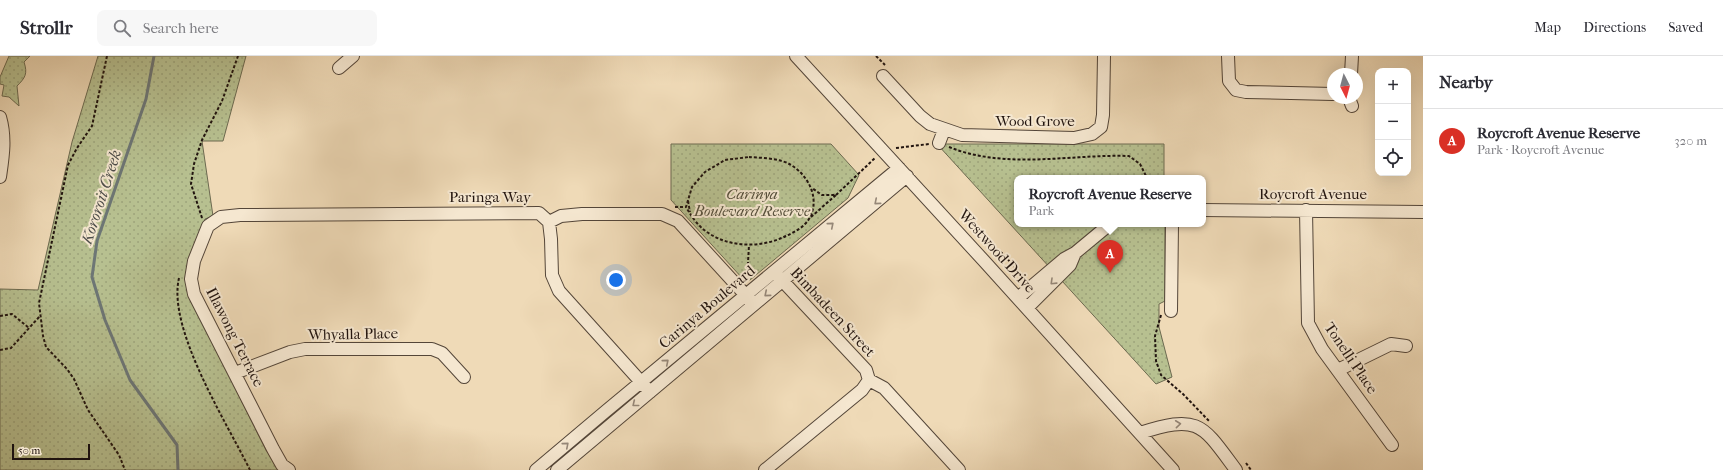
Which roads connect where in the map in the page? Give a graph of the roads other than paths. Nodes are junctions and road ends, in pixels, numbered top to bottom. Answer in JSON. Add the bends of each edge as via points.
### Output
{"nodes":[{"id":1,"x":353,"y":56,"type":"edge"},
{"id":2,"x":796,"y":56,"type":"edge"},
{"id":3,"x":1104,"y":56,"type":"edge"},
{"id":4,"x":1228,"y":56,"type":"edge"},
{"id":5,"x":1352,"y":56,"type":"edge"},
{"id":6,"x":339,"y":68,"type":"dead end"},
{"id":7,"x":1351,"y":68,"type":"edge"},
{"id":8,"x":885,"y":72,"type":"road end"},
{"id":9,"x":1327,"y":94,"type":"edge"},
{"id":10,"x":0,"y":117,"type":"edge"},
{"id":11,"x":944,"y":130,"type":"junction"},
{"id":12,"x":938,"y":143,"type":"road end"},
{"id":13,"x":903,"y":172,"type":"junction"},
{"id":14,"x":0,"y":177,"type":"edge"},
{"id":15,"x":1206,"y":210,"type":"edge"},
{"id":16,"x":1306,"y":210,"type":"junction"},
{"id":17,"x":1423,"y":212,"type":"edge"},
{"id":18,"x":221,"y":216,"type":"joint"},
{"id":19,"x":549,"y":222,"type":"junction"},
{"id":20,"x":1106,"y":227,"type":"edge"},
{"id":21,"x":1172,"y":227,"type":"edge"},
{"id":22,"x":1075,"y":253,"type":"junction"},
{"id":23,"x":778,"y":276,"type":"junction"},
{"id":24,"x":746,"y":290,"type":"junction"},
{"id":25,"x":1018,"y":298,"type":"junction"},
{"id":26,"x":754,"y":305,"type":"junction"},
{"id":27,"x":1027,"y":308,"type":"junction"},
{"id":28,"x":1171,"y":311,"type":"road end"},
{"id":29,"x":695,"y":338,"type":"junction"},
{"id":30,"x":1406,"y":346,"type":"dead end"},
{"id":31,"x":704,"y":347,"type":"junction"},
{"id":32,"x":1338,"y":370,"type":"junction"},
{"id":33,"x":235,"y":372,"type":"junction"},
{"id":34,"x":464,"y":377,"type":"dead end"},
{"id":35,"x":869,"y":380,"type":"junction"},
{"id":36,"x":642,"y":382,"type":"junction"},
{"id":37,"x":650,"y":392,"type":"junction"},
{"id":38,"x":606,"y":411,"type":"junction"},
{"id":39,"x":615,"y":420,"type":"junction"},
{"id":40,"x":590,"y":423,"type":"junction"},
{"id":41,"x":600,"y":433,"type":"junction"},
{"id":42,"x":1140,"y":434,"type":"junction"},
{"id":43,"x":1392,"y":445,"type":"dead end"},
{"id":44,"x":553,"y":456,"type":"junction"},
{"id":45,"x":771,"y":468,"type":"edge"},
{"id":46,"x":561,"y":469,"type":"edge"},
{"id":47,"x":289,"y":470,"type":"edge"},
{"id":48,"x":536,"y":470,"type":"edge"},
{"id":49,"x":959,"y":470,"type":"edge"},
{"id":50,"x":1173,"y":470,"type":"edge"},
{"id":51,"x":1236,"y":470,"type":"edge"}],
"edges":[{"from":1,"to":6,"type":"street"},
{"from":2,"to":13,"type":"street","name":"Westwood Drive"},
{"from":3,"to":11,"type":"street","name":"Wood Grove","via":[[1102,122],[1100,128],[1092,134],[1074,138],[979,137]]},
{"from":4,"to":9,"type":"street","via":[[1229,82],[1238,91]]},
{"from":5,"to":7,"type":"street"},
{"from":8,"to":11,"type":"street","name":"Wood Grove","via":[[920,116]]},
{"from":10,"to":14,"type":"street","via":[[5,137]]},
{"from":11,"to":12,"type":"street"},
{"from":13,"to":23,"type":"street","name":"Carinya Boulevard"},
{"from":13,"to":25,"type":"street","name":"Westwood Drive"},
{"from":15,"to":16,"type":"street","name":"Roycroft Avenue"},
{"from":16,"to":17,"type":"street","name":"Roycroft Avenue"},
{"from":16,"to":32,"type":"street","name":"Tonelli Place","via":[[1308,323],[1322,349]]},
{"from":18,"to":19,"type":"street","name":"Paringa Way","via":[[539,213]]},
{"from":18,"to":33,"type":"street","name":"Illawong Terrace","via":[[208,226],[194,261],[191,279],[194,294]]},
{"from":19,"to":24,"type":"street","via":[[561,216],[582,214],[662,214],[678,221]]},
{"from":19,"to":36,"type":"street","via":[[552,275],[559,291]]},
{"from":20,"to":22,"type":"street"},
{"from":21,"to":28,"type":"street"},
{"from":22,"to":25,"type":"street","via":[[1064,259]]},
{"from":22,"to":27,"type":"street","one_way":true,"via":[[1070,265]]},
{"from":23,"to":24,"type":"street","name":"Carinya Boulevard"},
{"from":23,"to":26,"type":"street","name":"Carinya Boulevard","one_way":true},
{"from":23,"to":35,"type":"street","name":"Bimbadeen Street","via":[[866,370]]},
{"from":24,"to":26,"type":"street"},
{"from":24,"to":29,"type":"street","name":"Carinya Boulevard"},
{"from":25,"to":27,"type":"street","name":"Westwood Drive"},
{"from":26,"to":31,"type":"street","name":"Carinya Boulevard"},
{"from":27,"to":42,"type":"street","name":"Westwood Drive"},
{"from":29,"to":31,"type":"street"},
{"from":36,"to":29,"type":"street","name":"Carinya Boulevard","one_way":true},
{"from":30,"to":32,"type":"street","via":[[1391,344]]},
{"from":31,"to":37,"type":"street","name":"Carinya Boulevard"},
{"from":32,"to":43,"type":"street","name":"Tonelli Place"},
{"from":33,"to":34,"type":"street","name":"Whyalla Place","via":[[305,349],[432,349],[442,353]]},
{"from":33,"to":47,"type":"street","name":"Illawong Terrace","via":[[273,449],[282,465]]},
{"from":35,"to":45,"type":"street","name":"Bimbadeen Street","via":[[862,390]]},
{"from":35,"to":49,"type":"street","via":[[884,388]]},
{"from":36,"to":37,"type":"street"},
{"from":36,"to":38,"type":"street","name":"Carinya Boulevard"},
{"from":37,"to":39,"type":"street","name":"Carinya Boulevard","one_way":true},
{"from":38,"to":39,"type":"street"},
{"from":38,"to":40,"type":"street","name":"Carinya Boulevard"},
{"from":39,"to":41,"type":"street","name":"Carinya Boulevard"},
{"from":40,"to":41,"type":"street"},
{"from":44,"to":40,"type":"street","name":"Carinya Boulevard","one_way":true},
{"from":41,"to":46,"type":"street","name":"Carinya Boulevard"},
{"from":42,"to":50,"type":"street","name":"Westwood Drive"},
{"from":42,"to":51,"type":"street","one_way":true,"via":[[1183,423],[1198,426],[1212,437]]},
{"from":44,"to":46,"type":"street"},
{"from":44,"to":48,"type":"street","name":"Carinya Boulevard"}]}
